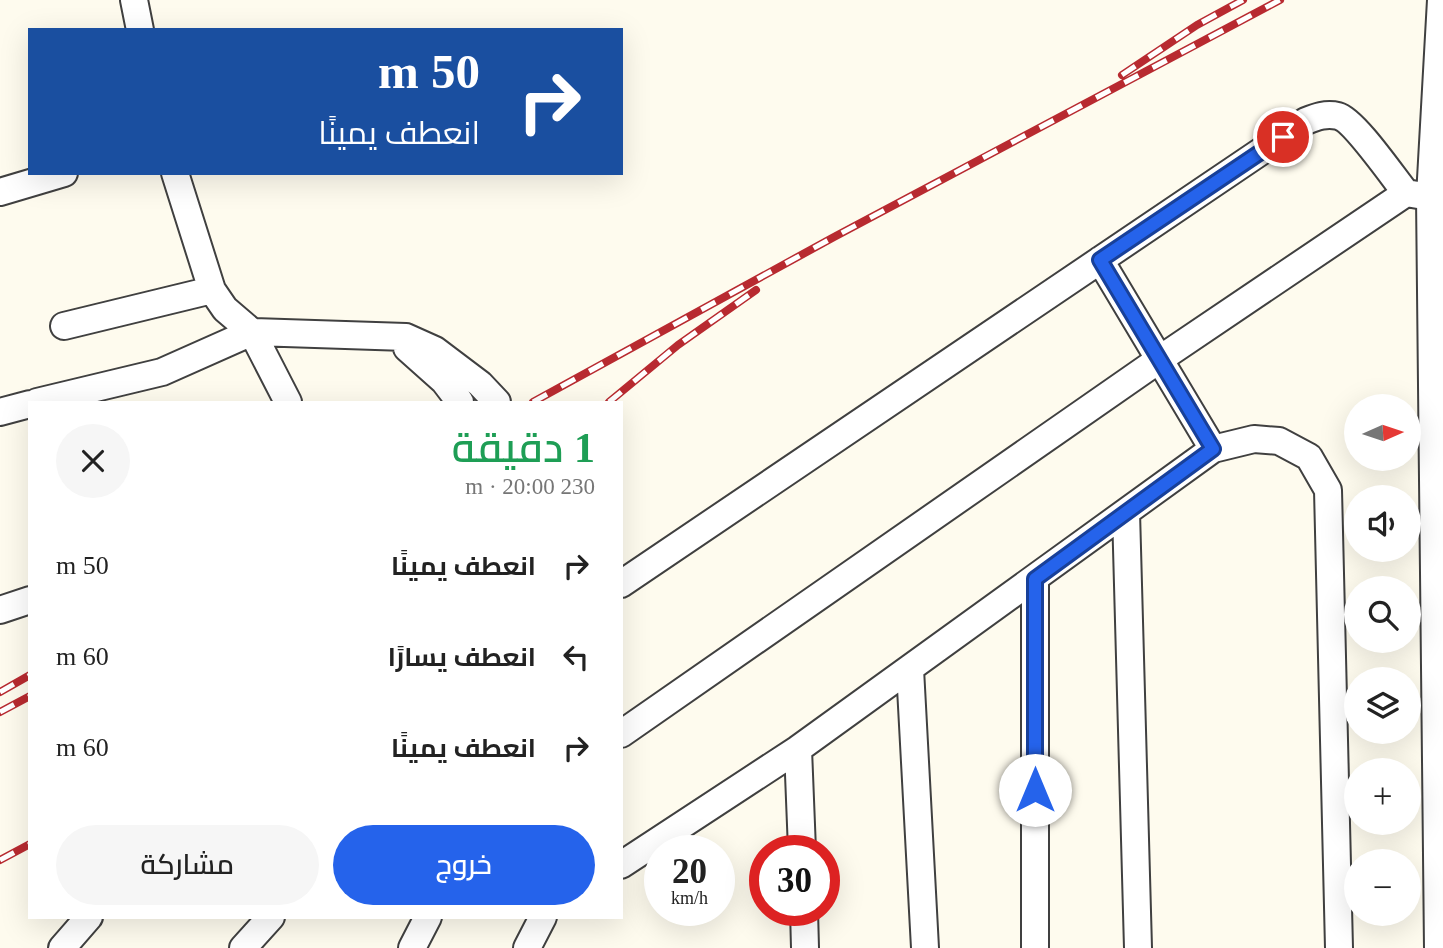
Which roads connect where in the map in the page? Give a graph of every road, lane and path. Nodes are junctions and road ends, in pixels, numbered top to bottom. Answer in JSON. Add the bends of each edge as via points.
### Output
{"nodes":[{"id":1,"x":134,"y":0,"type":"edge"},
{"id":2,"x":1441,"y":0,"type":"edge"},
{"id":3,"x":140,"y":28,"type":"edge"},
{"id":4,"x":57,"y":175,"type":"edge"},
{"id":5,"x":176,"y":175,"type":"edge"},
{"id":6,"x":0,"y":192,"type":"edge"},
{"id":7,"x":1418,"y":195,"type":"junction"},
{"id":8,"x":1100,"y":260,"type":"junction"},
{"id":9,"x":212,"y":290,"type":"junction"},
{"id":10,"x":64,"y":326,"type":"dead end"},
{"id":11,"x":252,"y":332,"type":"junction"},
{"id":12,"x":366,"y":334,"type":"junction"},
{"id":13,"x":1160,"y":359,"type":"junction"},
{"id":14,"x":41,"y":401,"type":"edge"},
{"id":15,"x":287,"y":401,"type":"edge"},
{"id":16,"x":459,"y":401,"type":"edge"},
{"id":17,"x":496,"y":401,"type":"edge"},
{"id":18,"x":28,"y":405,"type":"edge"},
{"id":19,"x":0,"y":412,"type":"edge"},
{"id":20,"x":1213,"y":449,"type":"junction"},
{"id":21,"x":1126,"y":512,"type":"junction"},
{"id":22,"x":1035,"y":579,"type":"junction"},
{"id":23,"x":623,"y":582,"type":"edge"},
{"id":24,"x":28,"y":601,"type":"edge"},
{"id":25,"x":0,"y":610,"type":"edge"},
{"id":26,"x":910,"y":669,"type":"junction"},
{"id":27,"x":623,"y":733,"type":"edge"},
{"id":28,"x":799,"y":750,"type":"junction"},
{"id":29,"x":802,"y":835,"type":"edge"},
{"id":30,"x":623,"y":864,"type":"edge"},
{"id":31,"x":87,"y":919,"type":"edge"},
{"id":32,"x":269,"y":919,"type":"edge"},
{"id":33,"x":427,"y":919,"type":"edge"},
{"id":34,"x":542,"y":919,"type":"edge"},
{"id":35,"x":804,"y":926,"type":"edge"},
{"id":36,"x":62,"y":948,"type":"edge"},
{"id":37,"x":243,"y":948,"type":"edge"},
{"id":38,"x":412,"y":948,"type":"edge"},
{"id":39,"x":527,"y":948,"type":"edge"},
{"id":40,"x":805,"y":948,"type":"edge"},
{"id":41,"x":925,"y":948,"type":"edge"},
{"id":42,"x":1035,"y":948,"type":"edge"},
{"id":43,"x":1138,"y":948,"type":"edge"},
{"id":44,"x":1339,"y":948,"type":"edge"},
{"id":45,"x":1438,"y":948,"type":"edge"}],
"edges":[{"from":1,"to":3,"type":"street"},
{"from":2,"to":7,"type":"street"},
{"from":4,"to":6,"type":"street"},
{"from":5,"to":9,"type":"street"},
{"from":7,"to":8,"type":"street","via":[[1353,126],[1339,116],[1322,115],[1306,121]]},
{"from":7,"to":13,"type":"street"},
{"from":7,"to":45,"type":"street"},
{"from":8,"to":13,"type":"street"},
{"from":8,"to":23,"type":"street"},
{"from":9,"to":10,"type":"street"},
{"from":9,"to":11,"type":"street","via":[[225,309]]},
{"from":11,"to":12,"type":"street"},
{"from":11,"to":14,"type":"street","via":[[162,372]]},
{"from":11,"to":15,"type":"street"},
{"from":12,"to":16,"type":"street","via":[[406,348]]},
{"from":12,"to":17,"type":"street","via":[[406,337],[435,350]]},
{"from":13,"to":20,"type":"street"},
{"from":13,"to":27,"type":"street"},
{"from":18,"to":19,"type":"street"},
{"from":20,"to":21,"type":"street"},
{"from":20,"to":44,"type":"street","via":[[1254,439],[1279,441],[1309,457],[1328,490]]},
{"from":21,"to":22,"type":"street"},
{"from":21,"to":43,"type":"street"},
{"from":22,"to":26,"type":"street"},
{"from":22,"to":42,"type":"street"},
{"from":24,"to":25,"type":"street"},
{"from":26,"to":28,"type":"street"},
{"from":26,"to":41,"type":"street"},
{"from":28,"to":29,"type":"street"},
{"from":28,"to":30,"type":"street"},
{"from":31,"to":36,"type":"street"},
{"from":32,"to":37,"type":"street"},
{"from":33,"to":38,"type":"street"},
{"from":34,"to":39,"type":"street"},
{"from":35,"to":40,"type":"street"}]}
